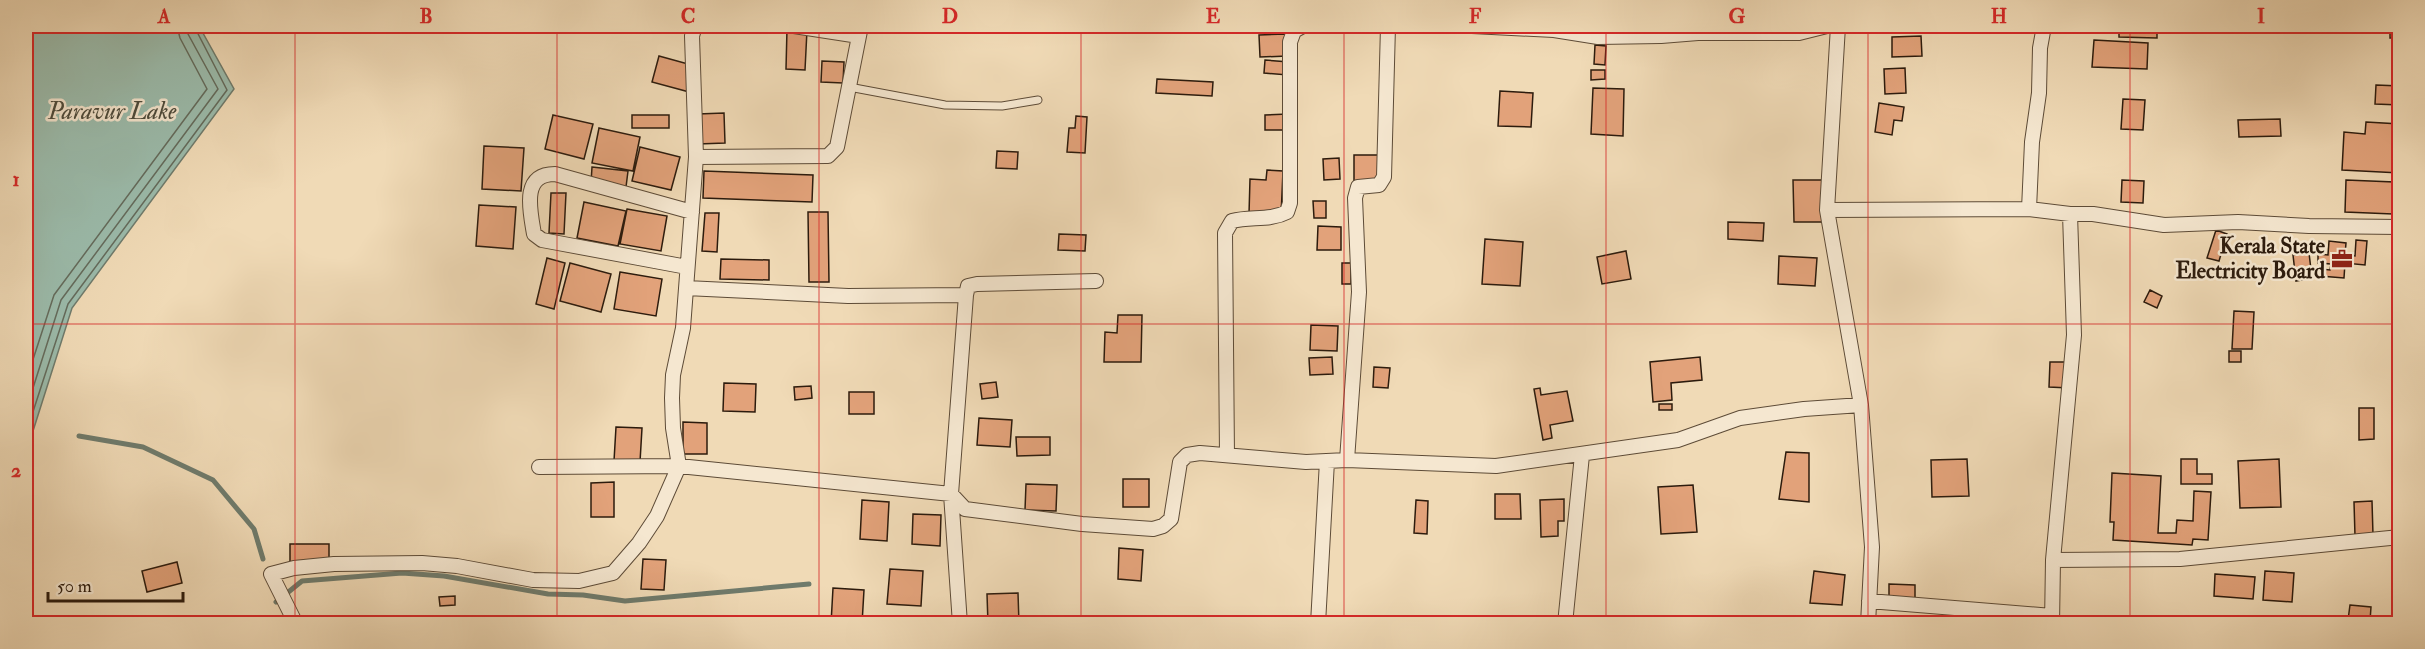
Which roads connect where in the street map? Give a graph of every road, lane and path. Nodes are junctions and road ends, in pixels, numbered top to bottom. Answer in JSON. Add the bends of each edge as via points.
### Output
{"nodes":[{"id":1,"x":695,"y":26,"type":"edge"},
{"id":2,"x":794,"y":26,"type":"edge"},
{"id":3,"x":1303,"y":26,"type":"edge"},
{"id":4,"x":1388,"y":26,"type":"edge"},
{"id":5,"x":1472,"y":26,"type":"edge"},
{"id":6,"x":1827,"y":26,"type":"edge"},
{"id":7,"x":1838,"y":26,"type":"edge"},
{"id":8,"x":2044,"y":26,"type":"edge"},
{"id":9,"x":860,"y":31,"type":"edge"},
{"id":10,"x":849,"y":87,"type":"junction"},
{"id":11,"x":1038,"y":100,"type":"dead end"},
{"id":12,"x":696,"y":157,"type":"junction"},
{"id":13,"x":2029,"y":209,"type":"junction"},
{"id":14,"x":1827,"y":210,"type":"junction"},
{"id":15,"x":692,"y":212,"type":"junction"},
{"id":16,"x":2070,"y":214,"type":"junction"},
{"id":17,"x":2400,"y":227,"type":"edge"},
{"id":18,"x":687,"y":267,"type":"junction"},
{"id":19,"x":1096,"y":281,"type":"dead end"},
{"id":20,"x":686,"y":288,"type":"junction"},
{"id":21,"x":966,"y":295,"type":"junction"},
{"id":22,"x":1861,"y":405,"type":"junction"},
{"id":23,"x":1227,"y":455,"type":"junction"},
{"id":24,"x":1582,"y":455,"type":"junction"},
{"id":25,"x":1347,"y":460,"type":"junction"},
{"id":26,"x":1327,"y":461,"type":"junction"},
{"id":27,"x":679,"y":466,"type":"junction"},
{"id":28,"x":539,"y":467,"type":"dead end"},
{"id":29,"x":951,"y":495,"type":"junction"},
{"id":30,"x":2400,"y":537,"type":"edge"},
{"id":31,"x":2053,"y":560,"type":"junction"},
{"id":32,"x":1869,"y":601,"type":"junction"},
{"id":33,"x":2054,"y":621,"type":"edge"},
{"id":34,"x":296,"y":624,"type":"edge"},
{"id":35,"x":960,"y":624,"type":"edge"},
{"id":36,"x":1318,"y":624,"type":"edge"},
{"id":37,"x":1565,"y":624,"type":"edge"},
{"id":38,"x":1868,"y":624,"type":"edge"}],
"edges":[{"from":1,"to":12,"type":"street","via":[[692,36]]},
{"from":2,"to":9,"type":"street"},
{"from":3,"to":23,"type":"street","via":[[1294,31],[1290,42],[1287,212],[1277,217],[1232,221],[1225,233]]},
{"from":4,"to":25,"type":"street","via":[[1384,177],[1379,185],[1358,187],[1355,198],[1359,292]]},
{"from":5,"to":6,"type":"street","via":[[1554,30],[1598,37],[1799,33]]},
{"from":7,"to":14,"type":"street"},
{"from":8,"to":13,"type":"street"},
{"from":9,"to":10,"type":"street"},
{"from":10,"to":11,"type":"lane","via":[[945,105],[1002,106]]},
{"from":10,"to":12,"type":"street","via":[[837,147],[828,156]]},
{"from":12,"to":15,"type":"street"},
{"from":13,"to":14,"type":"street"},
{"from":13,"to":16,"type":"street"},
{"from":14,"to":22,"type":"street"},
{"from":15,"to":18,"type":"street"},
{"from":15,"to":18,"type":"street","via":[[555,174],[535,178],[530,186],[534,234],[542,240]]},
{"from":16,"to":17,"type":"street","via":[[2093,213],[2163,225],[2238,222]]},
{"from":16,"to":31,"type":"street","via":[[2074,335]]},
{"from":18,"to":20,"type":"street"},
{"from":19,"to":21,"type":"street","via":[[977,284],[968,286]]},
{"from":20,"to":21,"type":"street","via":[[848,296]]},
{"from":20,"to":27,"type":"street","via":[[672,398]]},
{"from":21,"to":29,"type":"street"},
{"from":22,"to":24,"type":"street","via":[[1740,418],[1678,440]]},
{"from":22,"to":32,"type":"street","via":[[1872,547]]},
{"from":23,"to":26,"type":"street"},
{"from":23,"to":29,"type":"street","via":[[1188,454],[1180,462],[1171,519],[1153,529],[964,509]]},
{"from":24,"to":25,"type":"street","via":[[1496,466]]},
{"from":24,"to":37,"type":"street"},
{"from":25,"to":26,"type":"street"},
{"from":26,"to":36,"type":"street"},
{"from":27,"to":28,"type":"street"},
{"from":27,"to":29,"type":"street"},
{"from":27,"to":34,"type":"street","via":[[657,516],[613,573],[579,581],[533,580],[422,563],[334,564],[271,574]]},
{"from":29,"to":35,"type":"street"},
{"from":30,"to":31,"type":"street","via":[[2180,560]]},
{"from":31,"to":33,"type":"street"},
{"from":32,"to":33,"type":"street"},
{"from":32,"to":38,"type":"street"}]}
